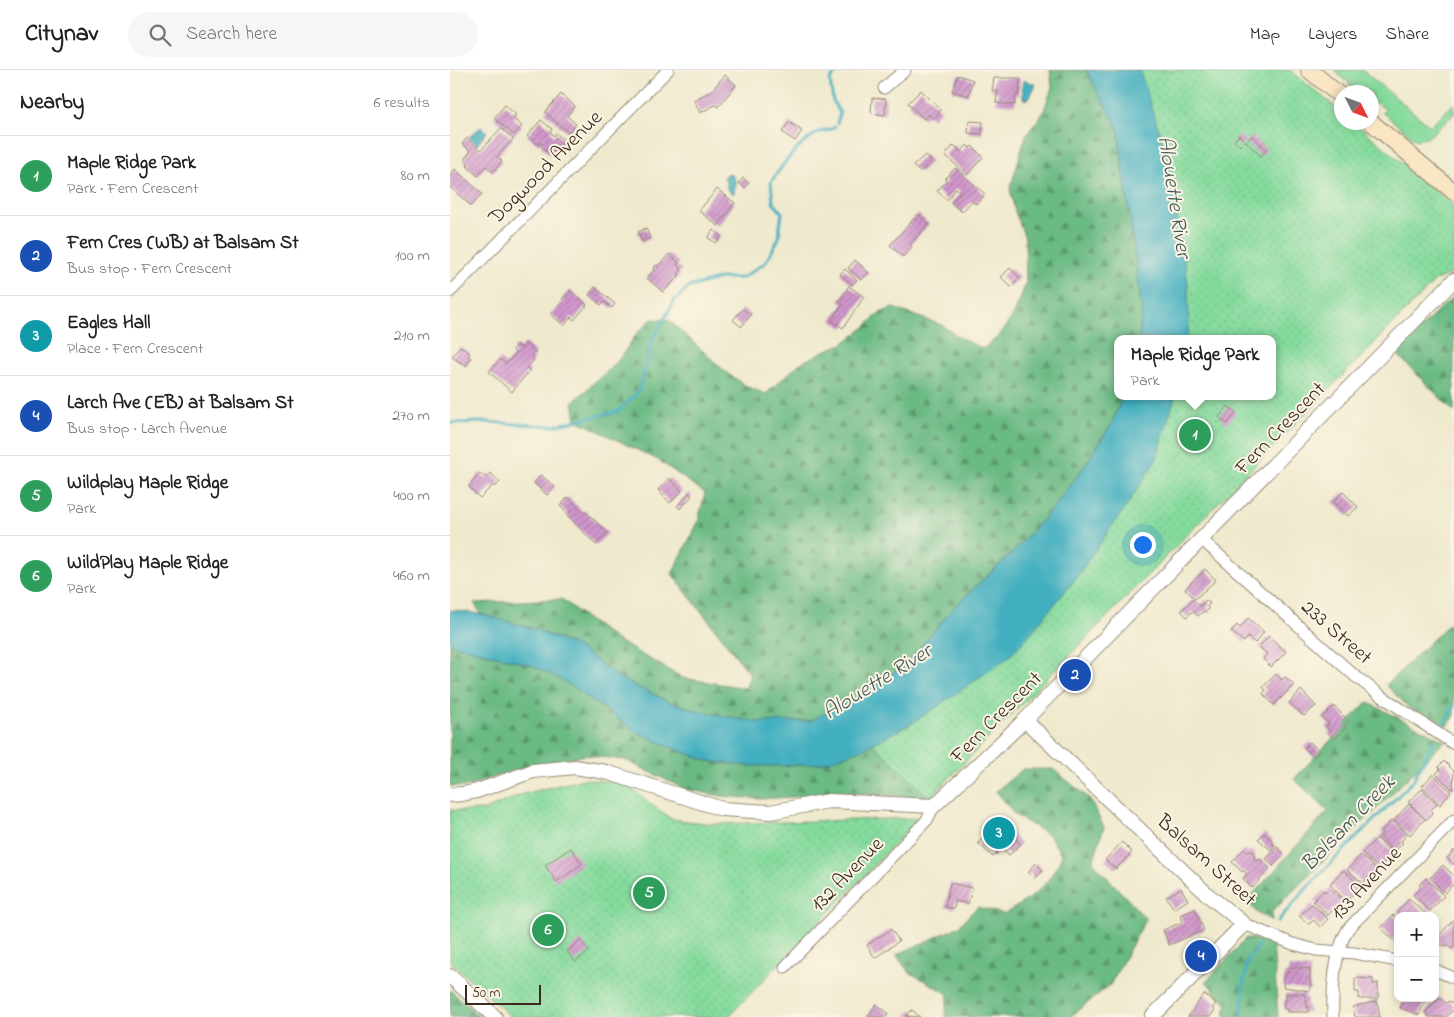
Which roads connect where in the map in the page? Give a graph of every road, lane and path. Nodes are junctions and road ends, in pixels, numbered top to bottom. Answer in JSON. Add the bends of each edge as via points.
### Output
{"nodes":[{"id":1,"x":668,"y":70,"type":"edge"},
{"id":2,"x":905,"y":70,"type":"edge"},
{"id":3,"x":1309,"y":70,"type":"edge"},
{"id":4,"x":884,"y":88,"type":"dead end"},
{"id":5,"x":1334,"y":90,"type":"edge"},
{"id":6,"x":1379,"y":129,"type":"edge"},
{"id":7,"x":1454,"y":192,"type":"edge"},
{"id":8,"x":1454,"y":280,"type":"edge"},
{"id":9,"x":450,"y":292,"type":"edge"},
{"id":10,"x":1201,"y":540,"type":"junction"},
{"id":11,"x":1025,"y":720,"type":"junction"},
{"id":12,"x":1454,"y":744,"type":"edge"},
{"id":13,"x":450,"y":794,"type":"edge"},
{"id":14,"x":934,"y":806,"type":"junction"},
{"id":15,"x":1454,"y":820,"type":"edge"},
{"id":16,"x":1244,"y":924,"type":"junction"},
{"id":17,"x":1339,"y":952,"type":"junction"},
{"id":18,"x":1394,"y":960,"type":"edge"},
{"id":19,"x":785,"y":967,"type":"dead end"},
{"id":20,"x":1439,"y":972,"type":"edge"},
{"id":21,"x":450,"y":976,"type":"edge"},
{"id":22,"x":1454,"y":978,"type":"edge"},
{"id":23,"x":495,"y":1017,"type":"edge"},
{"id":24,"x":1152,"y":1017,"type":"edge"},
{"id":25,"x":1334,"y":1017,"type":"edge"}],
"edges":[{"from":1,"to":9,"type":"street","name":"Dogwood Avenue"},
{"from":2,"to":4,"type":"street"},
{"from":3,"to":5,"type":"main road"},
{"from":6,"to":7,"type":"main road"},
{"from":8,"to":10,"type":"street","name":"Fern Crescent"},
{"from":10,"to":11,"type":"street","name":"Fern Crescent"},
{"from":10,"to":12,"type":"street","name":"233 Street","via":[[1355,676]]},
{"from":11,"to":14,"type":"street","name":"Fern Crescent"},
{"from":11,"to":16,"type":"street","name":"Balsam Street","via":[[1208,895]]},
{"from":13,"to":14,"type":"street","via":[[477,791],[534,771],[575,767],[606,772],[722,809],[770,812],[829,801]]},
{"from":14,"to":19,"type":"street","name":"132 Avenue","via":[[928,820]]},
{"from":15,"to":17,"type":"street","name":"133 Avenue","via":[[1348,929]]},
{"from":16,"to":17,"type":"street","name":"Balsam Street","via":[[1293,944]]},
{"from":16,"to":24,"type":"street"},
{"from":17,"to":18,"type":"street","name":"Balsam Street"},
{"from":17,"to":25,"type":"street","name":"133 Avenue","via":[[1333,989]]},
{"from":20,"to":22,"type":"street"},
{"from":21,"to":23,"type":"street"}]}
